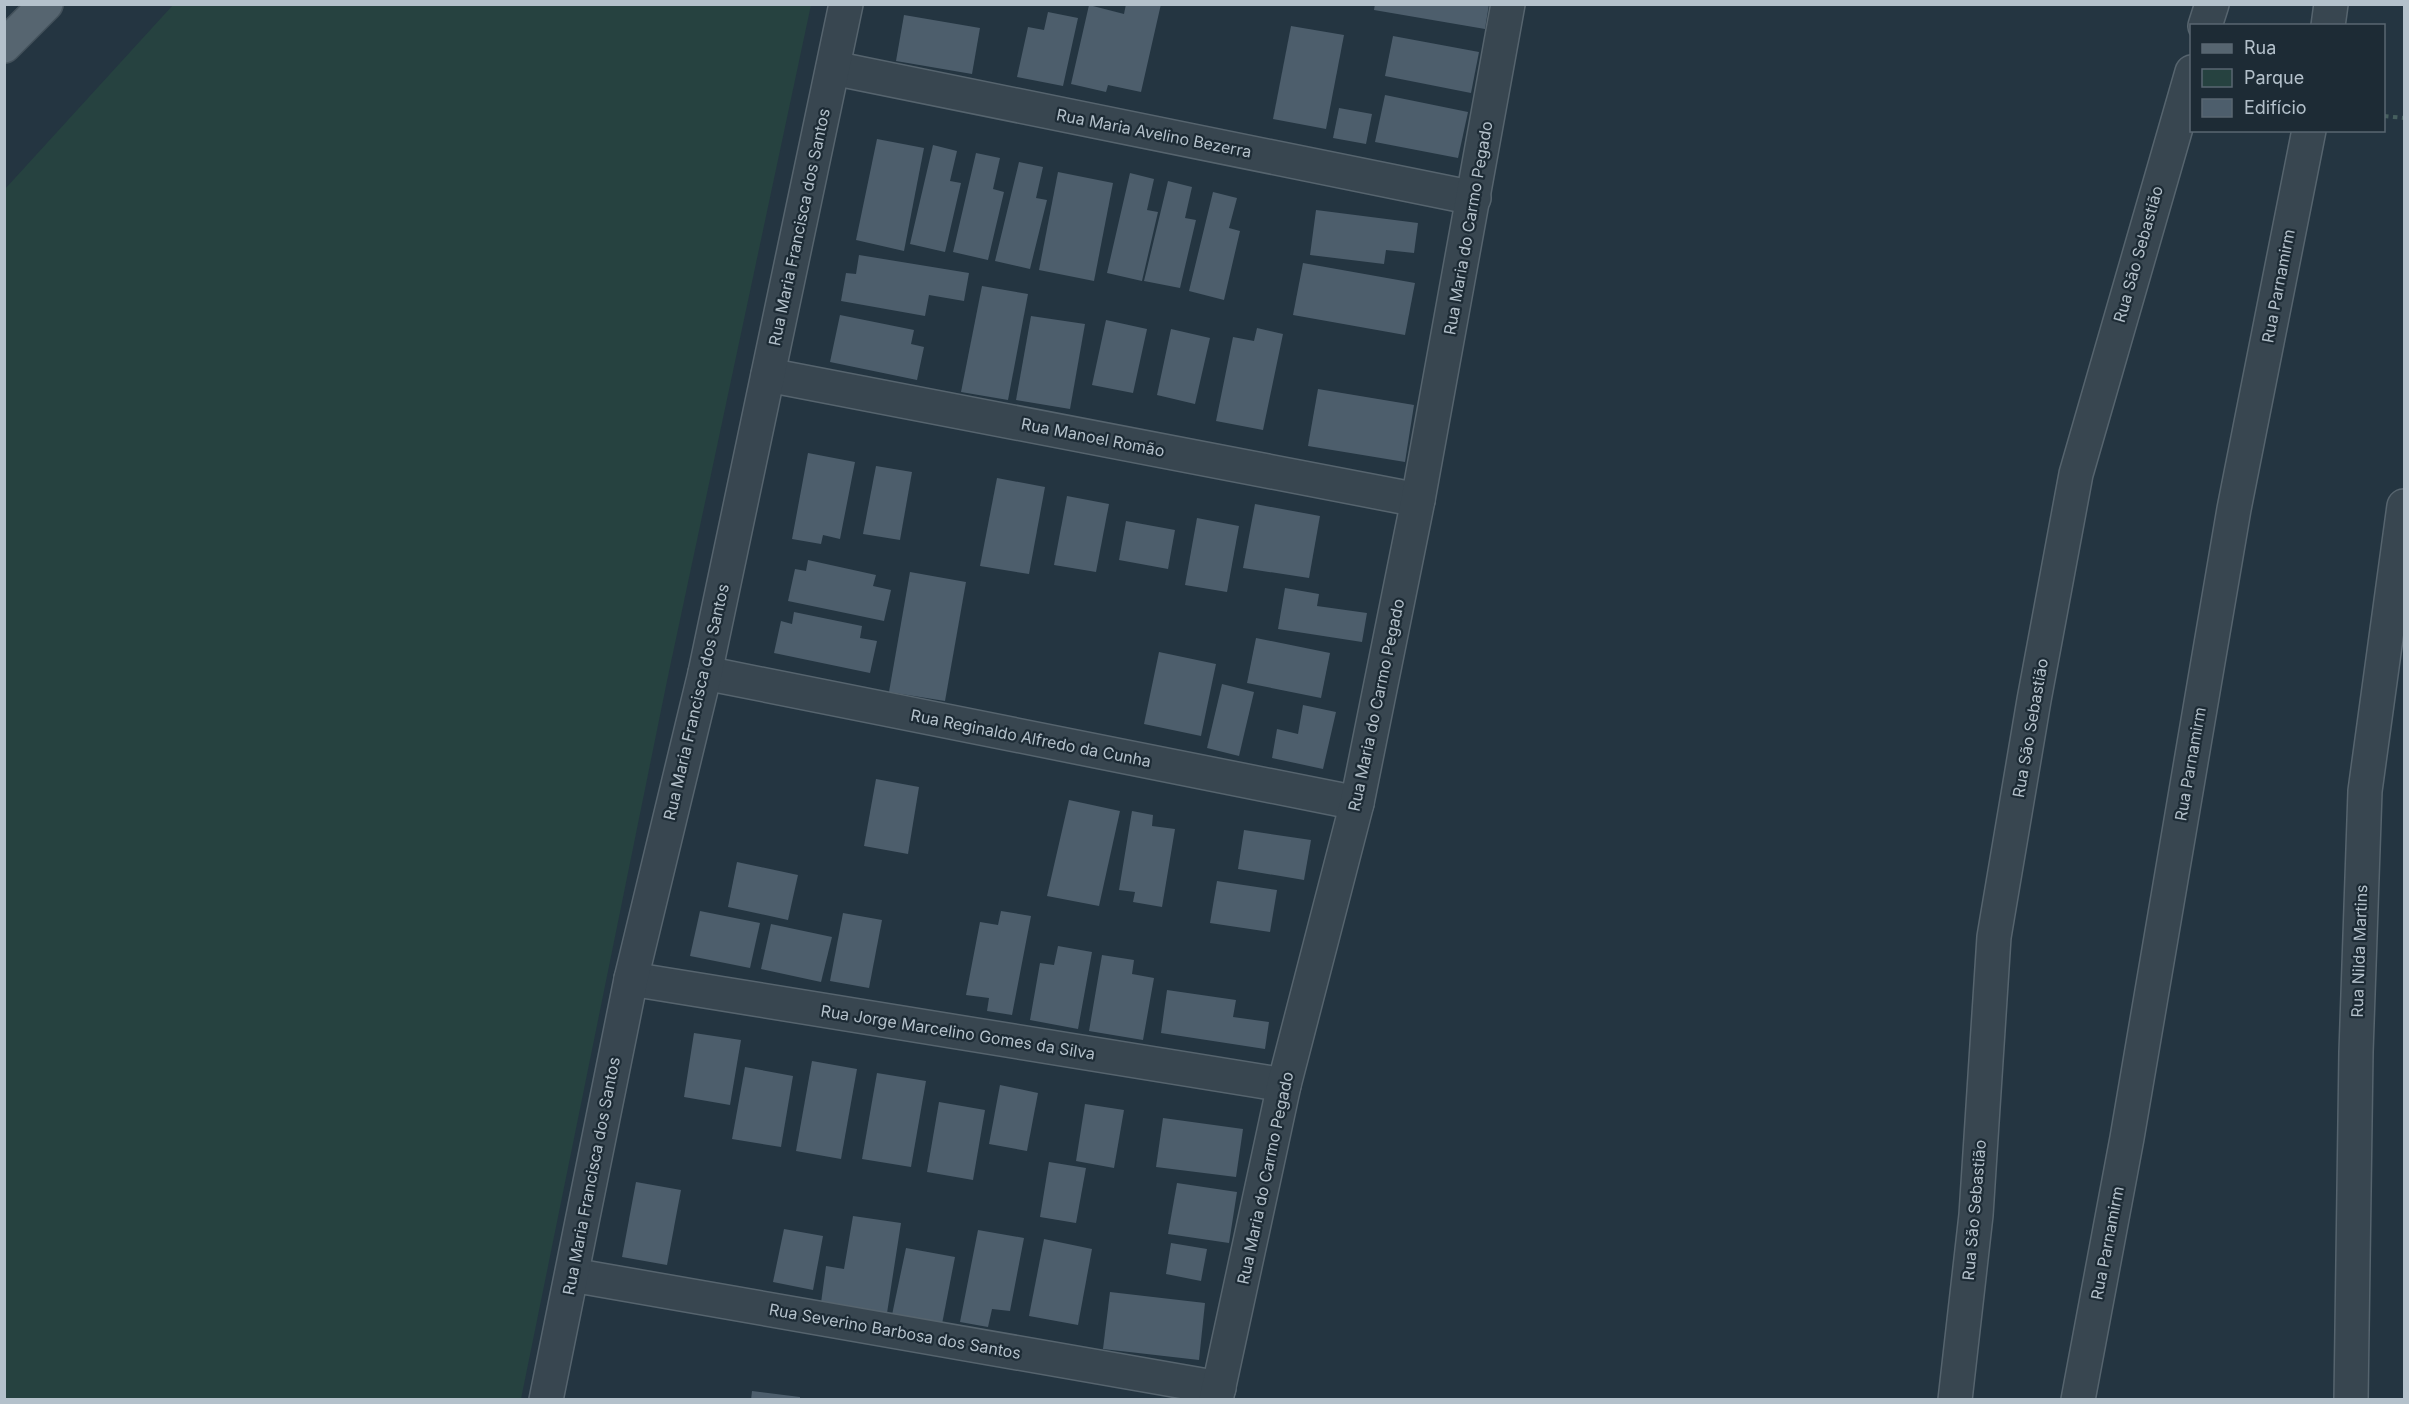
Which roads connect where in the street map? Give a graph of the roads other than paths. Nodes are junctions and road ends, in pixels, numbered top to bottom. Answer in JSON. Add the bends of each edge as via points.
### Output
{"nodes":[{"id":1,"x":46,"y":4,"type":"edge"},
{"id":2,"x":846,"y":4,"type":"edge"},
{"id":3,"x":1508,"y":4,"type":"edge"},
{"id":4,"x":2212,"y":4,"type":"edge"},
{"id":5,"x":2331,"y":4,"type":"edge"},
{"id":6,"x":2206,"y":24,"type":"edge"},
{"id":7,"x":2328,"y":24,"type":"edge"},
{"id":8,"x":4,"y":46,"type":"edge"},
{"id":9,"x":833,"y":68,"type":"junction"},
{"id":10,"x":2190,"y":79,"type":"edge"},
{"id":11,"x":2309,"y":132,"type":"edge"},
{"id":12,"x":1474,"y":198,"type":"junction"},
{"id":13,"x":768,"y":375,"type":"junction"},
{"id":14,"x":1418,"y":500,"type":"junction"},
{"id":15,"x":2404,"y":506,"type":"edge"},
{"id":16,"x":2402,"y":541,"type":"edge"},
{"id":17,"x":705,"y":674,"type":"junction"},
{"id":18,"x":1357,"y":803,"type":"junction"},
{"id":19,"x":631,"y":979,"type":"junction"},
{"id":20,"x":1284,"y":1085,"type":"junction"},
{"id":21,"x":572,"y":1275,"type":"junction"},
{"id":22,"x":1218,"y":1394,"type":"edge"},
{"id":23,"x":546,"y":1400,"type":"edge"},
{"id":24,"x":1955,"y":1400,"type":"edge"},
{"id":25,"x":2078,"y":1400,"type":"edge"},
{"id":26,"x":2351,"y":1400,"type":"edge"}],
"edges":[{"from":1,"to":8,"type":"main road"},
{"from":2,"to":9,"type":"street","name":"Rua Maria Francisca dos Santos"},
{"from":3,"to":12,"type":"street","name":"Rua Maria do Carmo Pegado"},
{"from":4,"to":6,"type":"street"},
{"from":5,"to":7,"type":"street"},
{"from":9,"to":12,"type":"street","name":"Rua Maria Avelino Bezerra"},
{"from":9,"to":13,"type":"street","name":"Rua Maria Francisca dos Santos"},
{"from":10,"to":24,"type":"street","name":"Rua São Sebastião","via":[[2076,474],[2034,700],[1994,937],[1976,1215]]},
{"from":11,"to":25,"type":"street","name":"Rua Parnamirm","via":[[2232,520],[2127,1138]]},
{"from":12,"to":14,"type":"street","name":"Rua Maria do Carmo Pegado"},
{"from":13,"to":14,"type":"street","name":"Rua Manoel Romão"},
{"from":13,"to":17,"type":"street","name":"Rua Maria Francisca dos Santos"},
{"from":14,"to":18,"type":"street","name":"Rua Maria do Carmo Pegado"},
{"from":15,"to":16,"type":"street","name":"Rua Nilda Martins"},
{"from":16,"to":26,"type":"street","name":"Rua Nilda Martins","via":[[2365,791]]},
{"from":17,"to":18,"type":"street","name":"Rua Reginaldo Alfredo da Cunha"},
{"from":17,"to":19,"type":"street","name":"Rua Maria Francisca dos Santos"},
{"from":18,"to":20,"type":"street","name":"Rua Maria do Carmo Pegado"},
{"from":19,"to":20,"type":"street","name":"Rua Jorge Marcelino Gomes da Silva"},
{"from":19,"to":21,"type":"street","name":"Rua Maria Francisca dos Santos"},
{"from":20,"to":22,"type":"street","name":"Rua Maria do Carmo Pegado"},
{"from":21,"to":22,"type":"street","name":"Rua Severino Barbosa dos Santos"},
{"from":21,"to":23,"type":"street","name":"Rua Maria Francisca dos Santos"}]}
